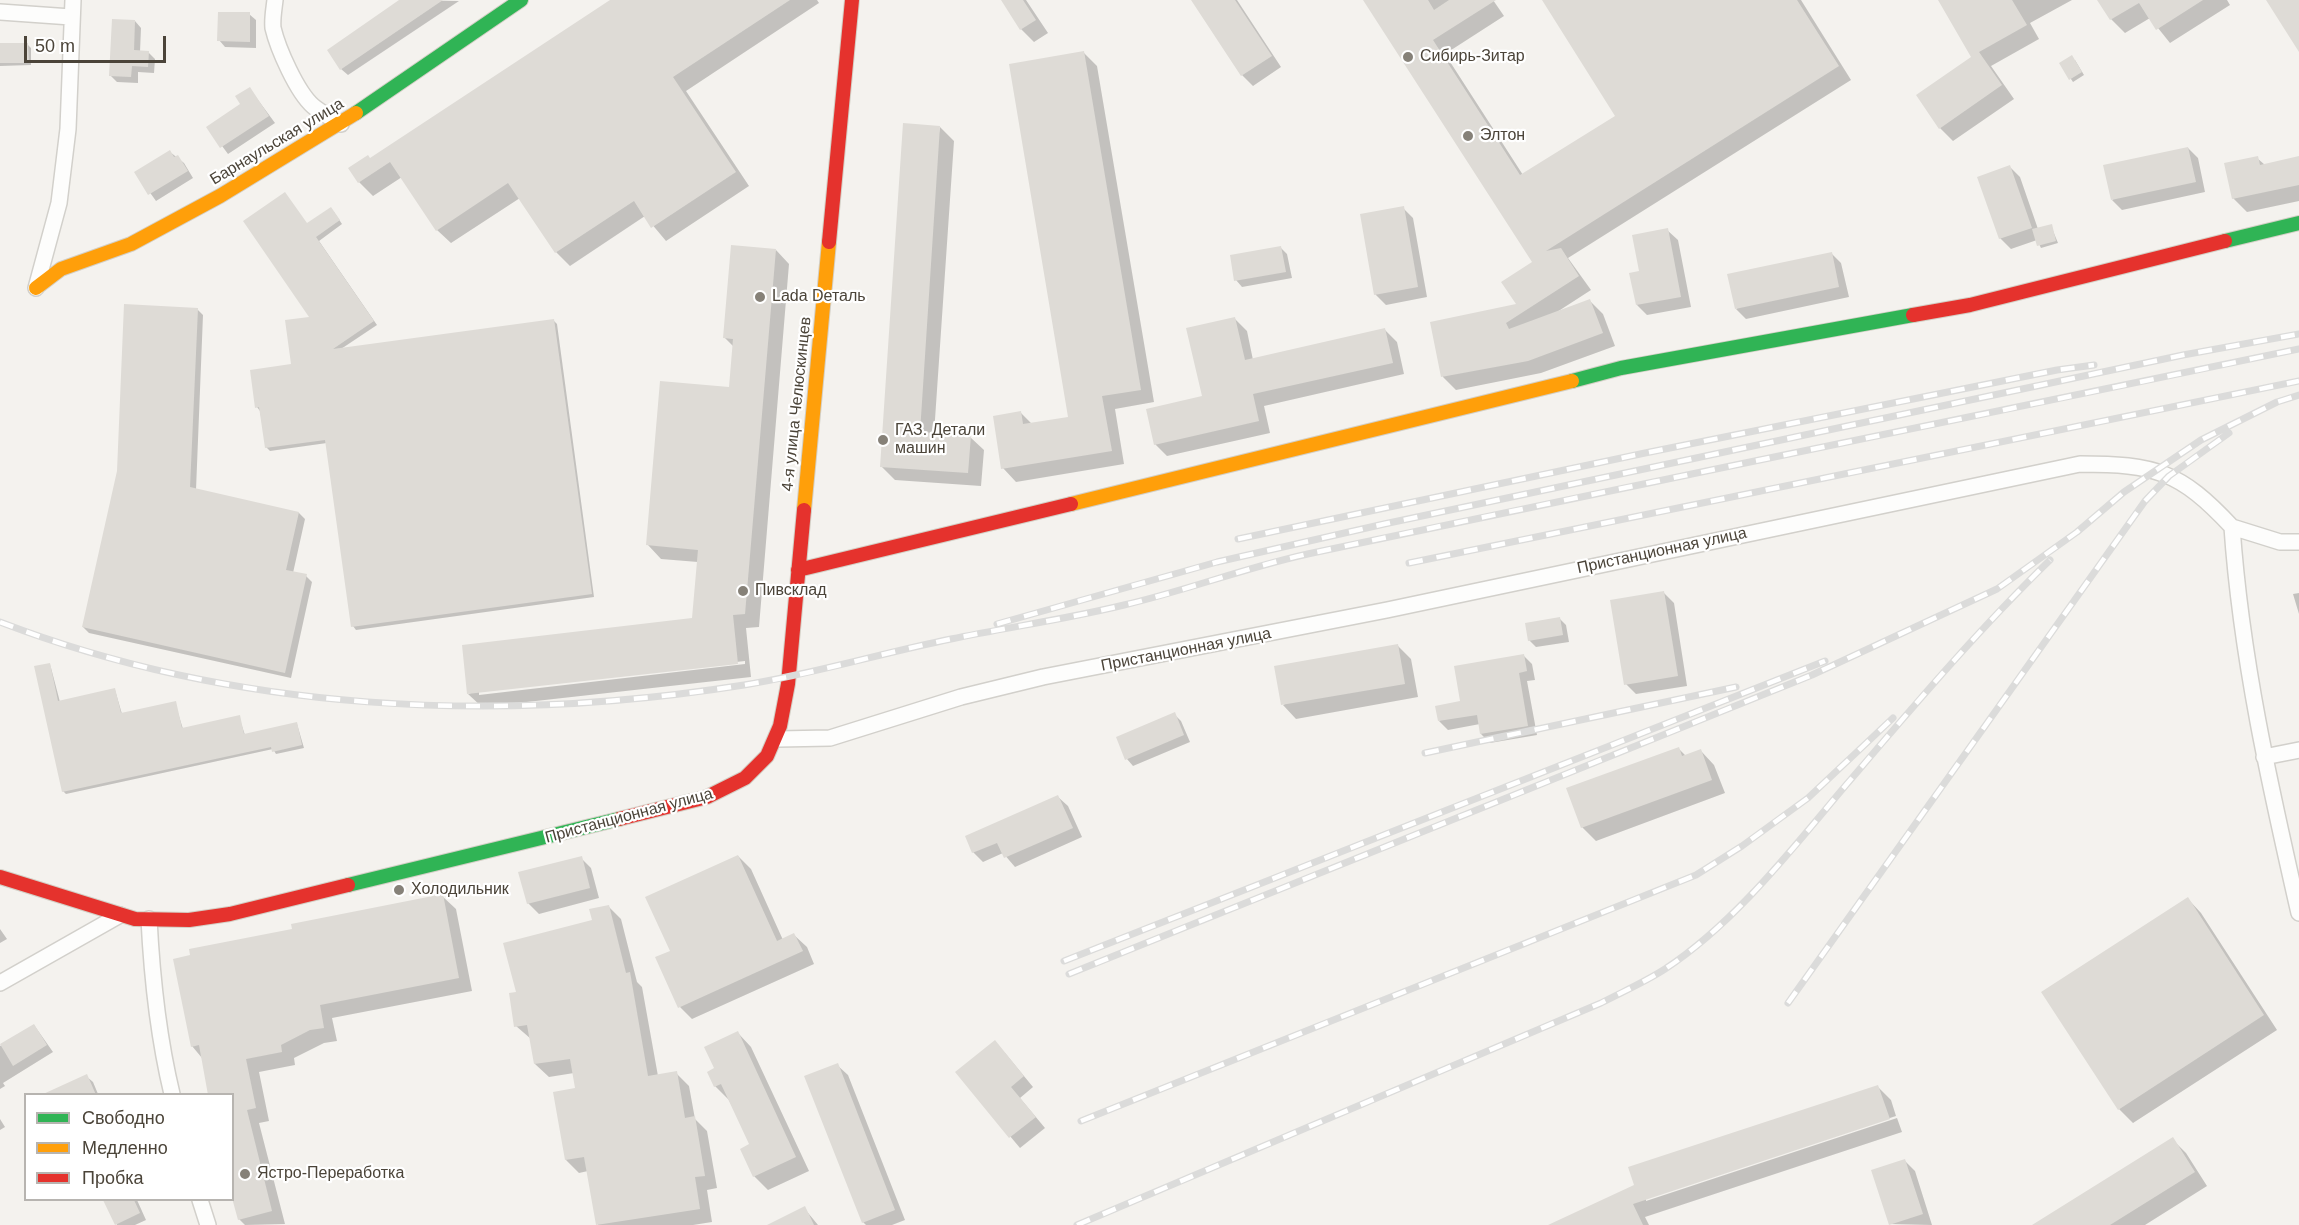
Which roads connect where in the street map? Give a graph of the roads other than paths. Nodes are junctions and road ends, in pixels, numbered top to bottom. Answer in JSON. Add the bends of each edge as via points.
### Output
{"nodes":[{"id":1,"x":73,"y":0,"type":"edge"},
{"id":2,"x":275,"y":0,"type":"edge"},
{"id":3,"x":521,"y":0,"type":"edge"},
{"id":4,"x":852,"y":0,"type":"edge"},
{"id":5,"x":0,"y":12,"type":"edge"},
{"id":6,"x":71,"y":17,"type":"junction"},
{"id":7,"x":341,"y":124,"type":"junction"},
{"id":8,"x":2299,"y":222,"type":"edge"},
{"id":9,"x":36,"y":288,"type":"joint"},
{"id":10,"x":2232,"y":527,"type":"junction"},
{"id":11,"x":2299,"y":542,"type":"edge"},
{"id":12,"x":798,"y":570,"type":"junction"},
{"id":13,"x":778,"y":740,"type":"junction"},
{"id":14,"x":2299,"y":750,"type":"edge"},
{"id":15,"x":2264,"y":757,"type":"junction"},
{"id":16,"x":0,"y":877,"type":"edge"},
{"id":17,"x":2299,"y":913,"type":"edge"},
{"id":18,"x":120,"y":915,"type":"junction"},
{"id":19,"x":149,"y":920,"type":"junction"},
{"id":20,"x":0,"y":983,"type":"edge"},
{"id":21,"x":172,"y":1093,"type":"edge"},
{"id":22,"x":200,"y":1201,"type":"edge"},
{"id":23,"x":208,"y":1225,"type":"edge"}],
"edges":[{"from":1,"to":6,"type":"street"},
{"from":2,"to":7,"type":"street","via":[[273,26],[292,75],[304,97]]},
{"from":3,"to":7,"type":"street","name":"Барнаульская улица"},
{"from":4,"to":12,"type":"street","name":"4-я улица Челюскинцев"},
{"from":5,"to":6,"type":"street"},
{"from":6,"to":9,"type":"street","via":[[68,129],[59,203]]},
{"from":7,"to":9,"type":"street","name":"Барнаульская улица","via":[[131,244],[61,269]]},
{"from":8,"to":12,"type":"street","via":[[1970,305],[1621,368]]},
{"from":10,"to":11,"type":"street","via":[[2280,542]]},
{"from":10,"to":13,"type":"street","name":"Пристанционная улица","via":[[2205,497],[2158,469],[2128,464],[2080,464],[1387,610],[1043,677],[830,738]]},
{"from":10,"to":15,"type":"street","via":[[2236,593]]},
{"from":12,"to":13,"type":"street","name":"4-я улица Челюскинцев","via":[[788,684]]},
{"from":13,"to":19,"type":"street","name":"Пристанционная улица","via":[[765,762],[740,783],[707,797],[230,914]]},
{"from":14,"to":15,"type":"street"},
{"from":15,"to":17,"type":"street"},
{"from":16,"to":18,"type":"street","name":"Пристанционная улица"},
{"from":18,"to":19,"type":"street","name":"Пристанционная улица"},
{"from":18,"to":20,"type":"street"},
{"from":19,"to":21,"type":"street","via":[[160,1044]]},
{"from":22,"to":23,"type":"street"}]}
